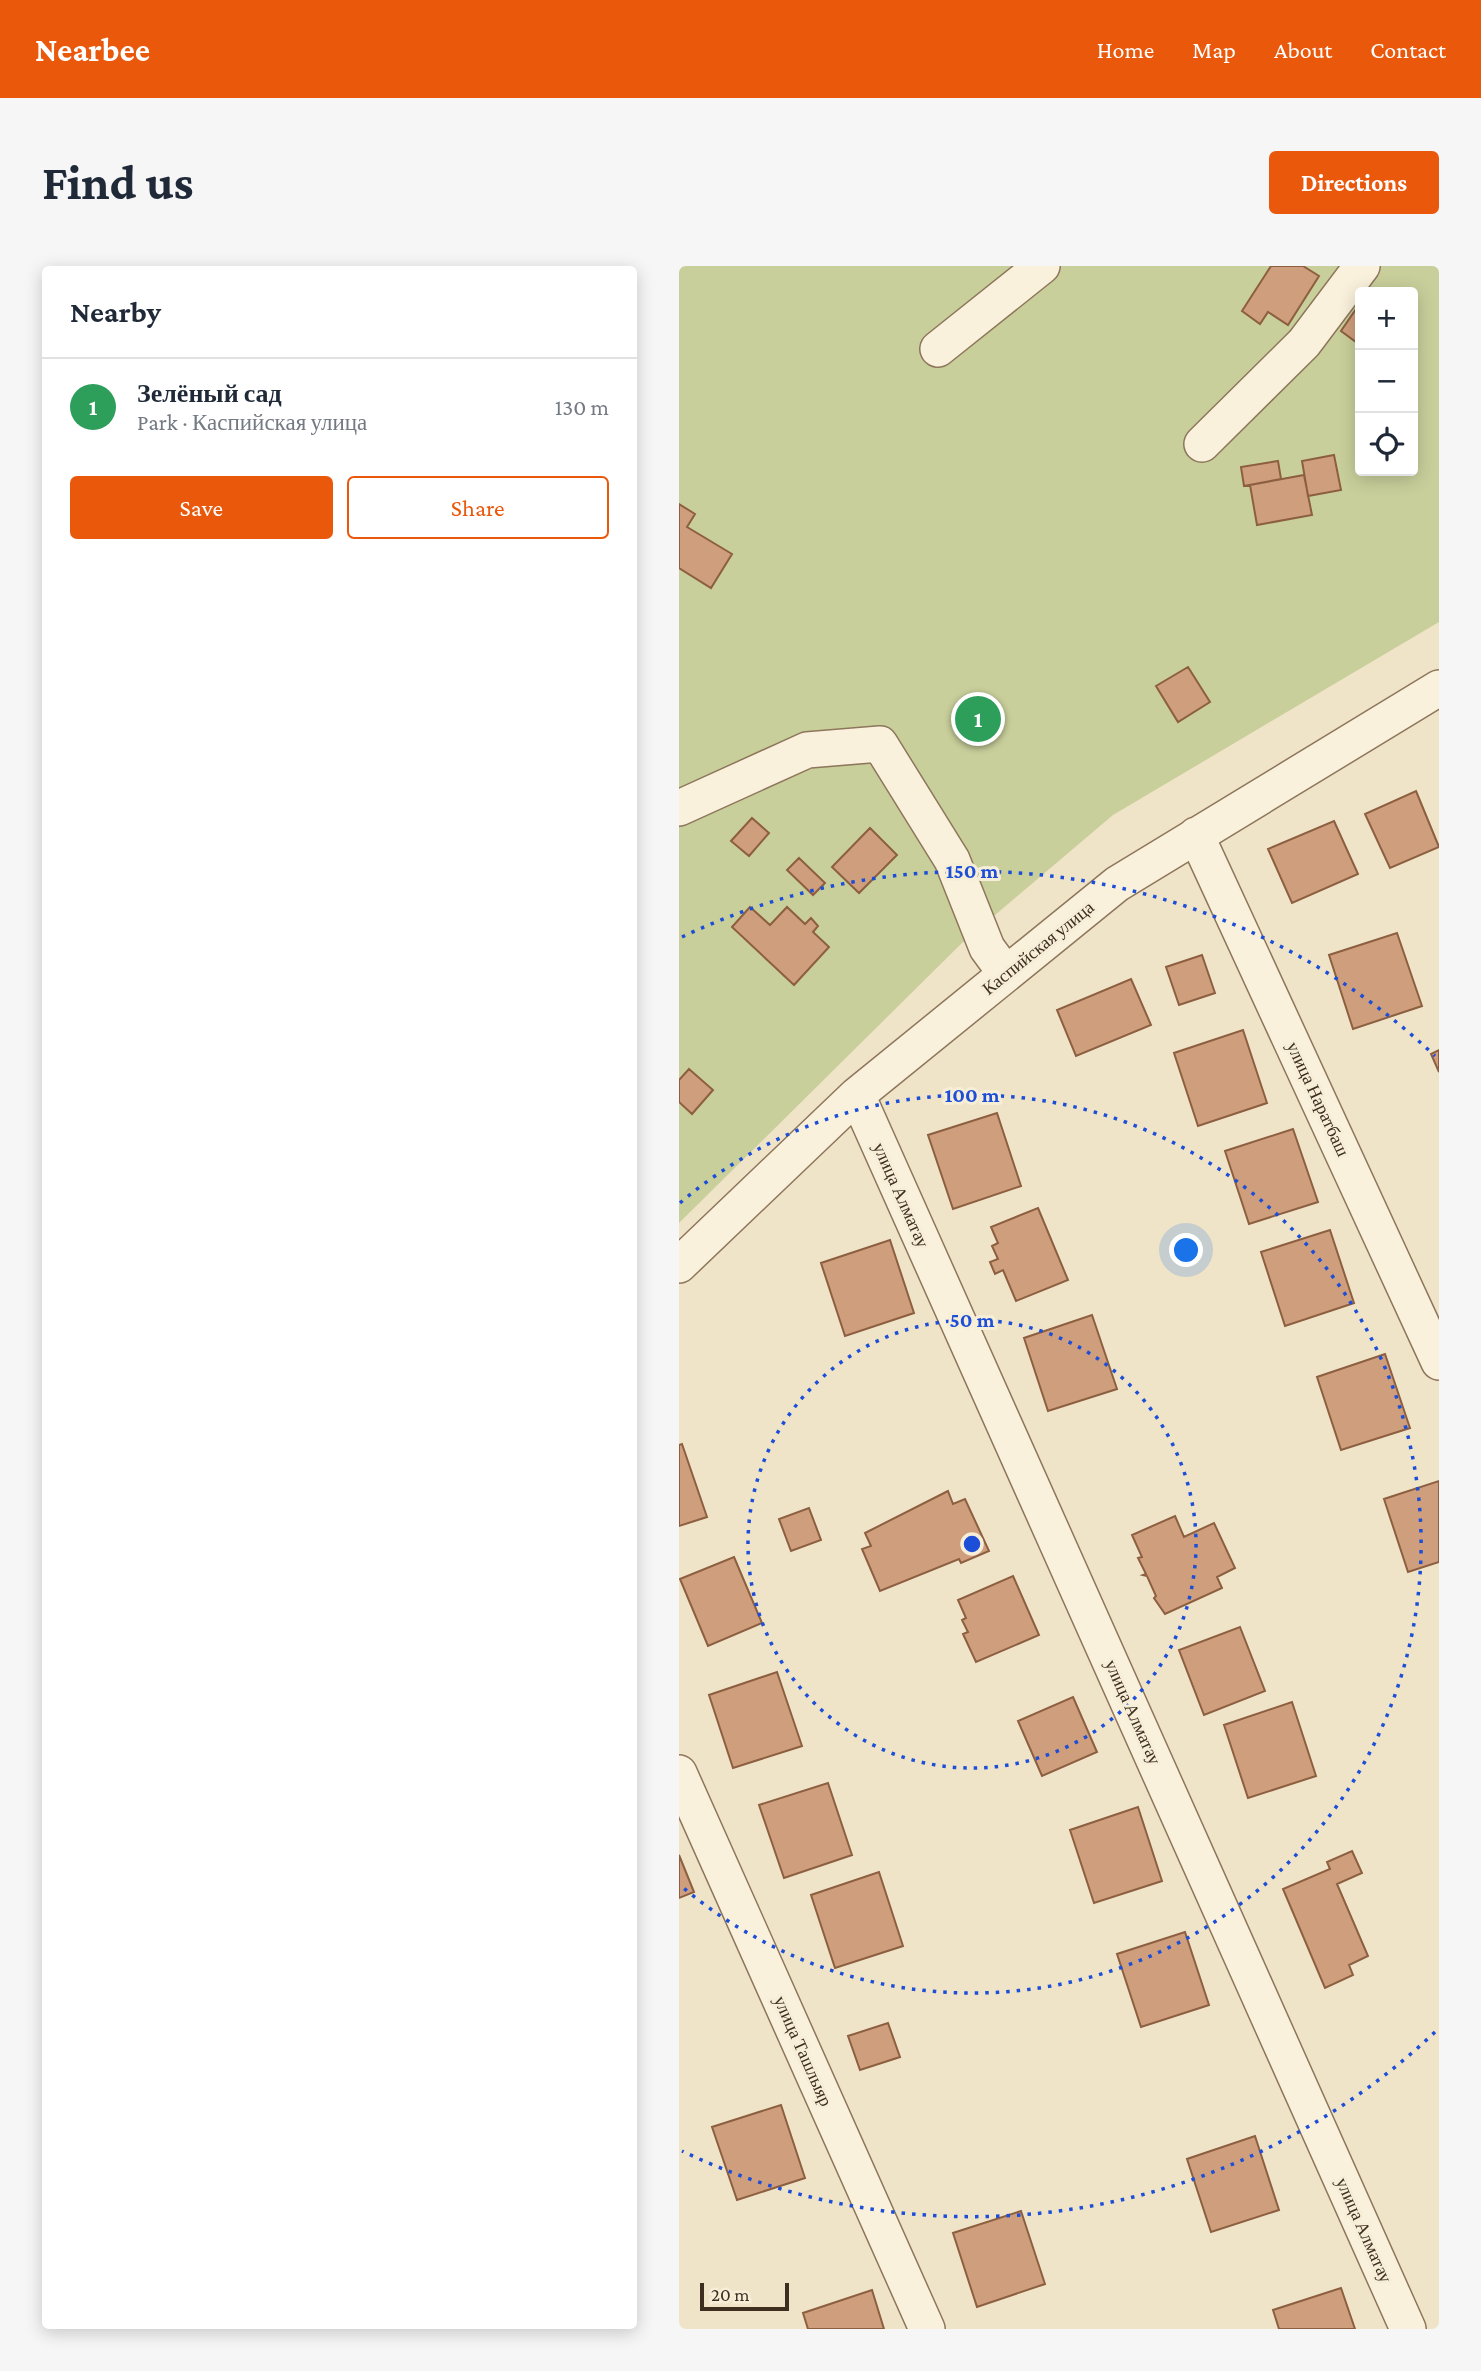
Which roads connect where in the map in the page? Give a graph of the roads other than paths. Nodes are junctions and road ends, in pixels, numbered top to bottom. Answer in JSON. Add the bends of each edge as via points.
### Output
{"nodes":[{"id":1,"x":1042,"y":266,"type":"edge"},
{"id":2,"x":1361,"y":266,"type":"edge"},
{"id":3,"x":938,"y":349,"type":"dead end"},
{"id":4,"x":1202,"y":444,"type":"dead end"},
{"id":5,"x":1439,"y":688,"type":"edge"},
{"id":6,"x":679,"y":808,"type":"edge"},
{"id":7,"x":1196,"y":835,"type":"junction"},
{"id":8,"x":1006,"y":974,"type":"junction"},
{"id":9,"x":857,"y":1095,"type":"junction"},
{"id":10,"x":679,"y":1265,"type":"edge"},
{"id":11,"x":1439,"y":1362,"type":"edge"},
{"id":12,"x":679,"y":1773,"type":"edge"},
{"id":13,"x":927,"y":2329,"type":"edge"},
{"id":14,"x":1408,"y":2329,"type":"edge"}],
"edges":[{"from":1,"to":3,"type":"street"},
{"from":2,"to":4,"type":"street","via":[[1304,343]]},
{"from":5,"to":7,"type":"street","name":"Каспийская улица"},
{"from":6,"to":8,"type":"street","via":[[807,750],[880,744],[952,860],[986,948]]},
{"from":7,"to":8,"type":"street","name":"Каспийская улица","via":[[1117,884]]},
{"from":7,"to":11,"type":"street","name":"улица Наратбаш"},
{"from":8,"to":9,"type":"street","name":"Каспийская улица"},
{"from":9,"to":10,"type":"street","name":"Каспийская улица"},
{"from":9,"to":14,"type":"street","name":"улица Алматау"},
{"from":12,"to":13,"type":"street","name":"улица Ташлыяр"}]}
